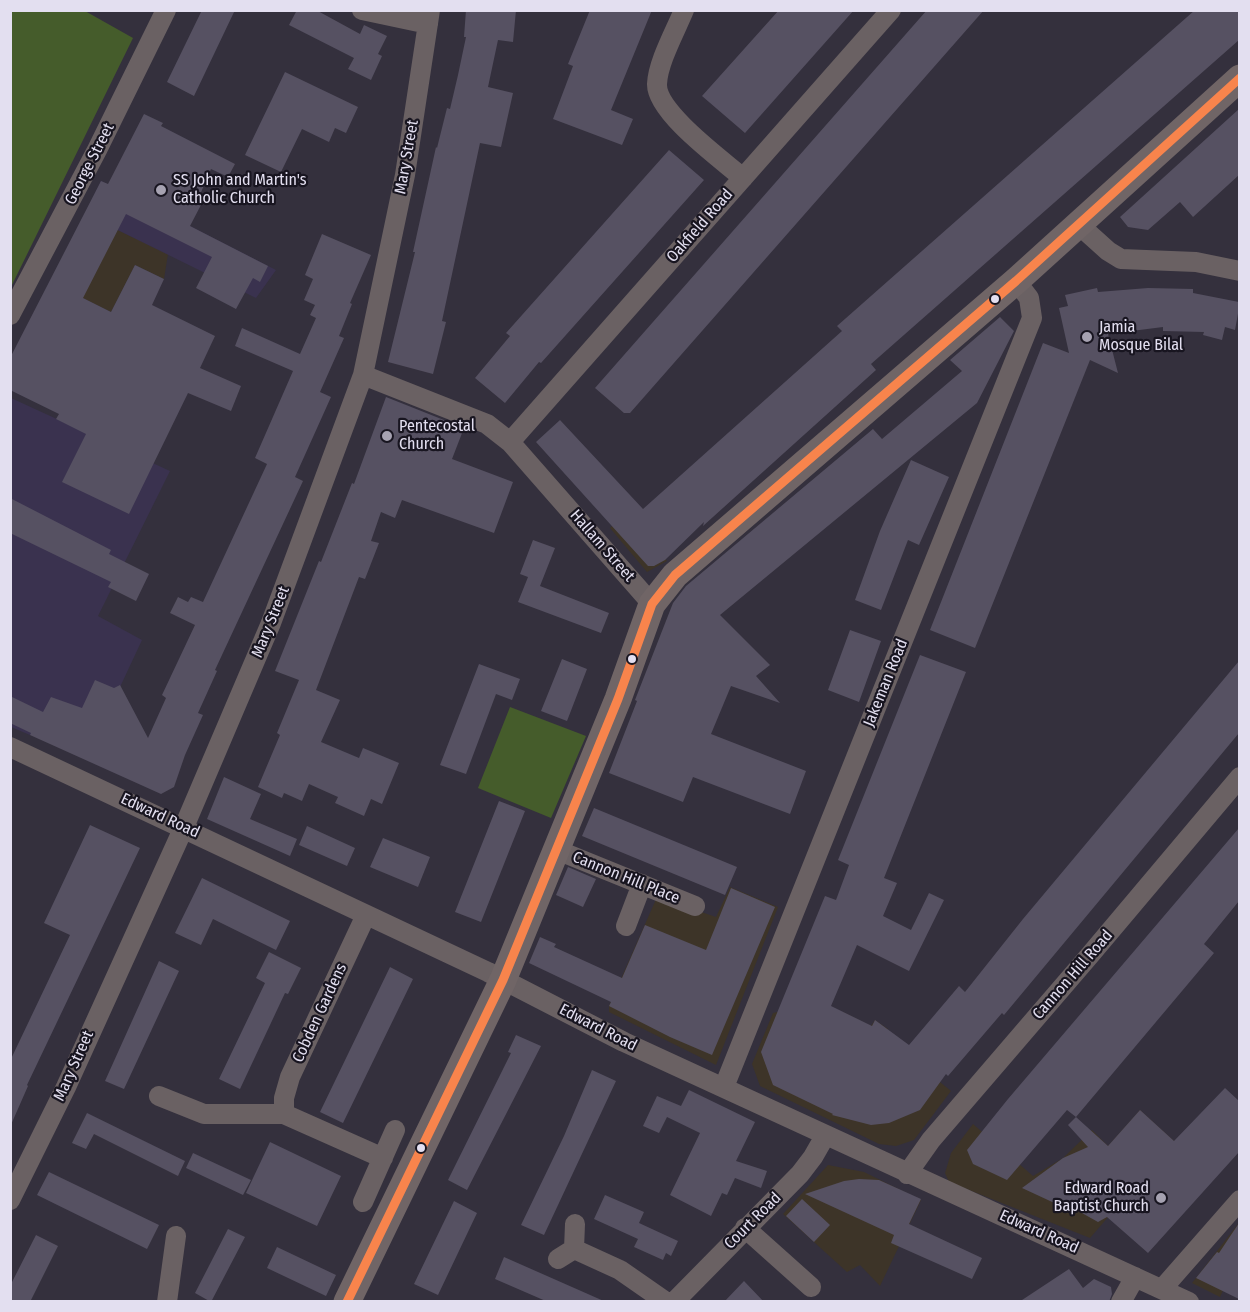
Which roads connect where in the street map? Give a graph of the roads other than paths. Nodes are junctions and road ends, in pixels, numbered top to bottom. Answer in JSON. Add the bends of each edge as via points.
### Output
{"nodes":[{"id":1,"x":166,"y":10,"type":"edge"},
{"id":2,"x":362,"y":10,"type":"edge"},
{"id":3,"x":684,"y":10,"type":"edge"},
{"id":4,"x":891,"y":10,"type":"edge"},
{"id":5,"x":429,"y":17,"type":"edge"},
{"id":6,"x":1239,"y":78,"type":"edge"},
{"id":7,"x":743,"y":178,"type":"junction"},
{"id":8,"x":1078,"y":224,"type":"junction"},
{"id":9,"x":1239,"y":271,"type":"edge"},
{"id":10,"x":1016,"y":281,"type":"junction"},
{"id":11,"x":10,"y":315,"type":"edge"},
{"id":12,"x":363,"y":375,"type":"junction"},
{"id":13,"x":510,"y":442,"type":"junction"},
{"id":14,"x":652,"y":604,"type":"junction"},
{"id":15,"x":10,"y":747,"type":"edge"},
{"id":16,"x":1239,"y":777,"type":"edge"},
{"id":17,"x":184,"y":827,"type":"junction"},
{"id":18,"x":557,"y":849,"type":"junction"},
{"id":19,"x":642,"y":884,"type":"junction"},
{"id":20,"x":695,"y":906,"type":"dead end"},
{"id":21,"x":366,"y":915,"type":"junction"},
{"id":22,"x":626,"y":926,"type":"dead end"},
{"id":23,"x":503,"y":980,"type":"junction"},
{"id":24,"x":724,"y":1087,"type":"junction"},
{"id":25,"x":159,"y":1096,"type":"dead end"},
{"id":26,"x":284,"y":1114,"type":"junction"},
{"id":27,"x":395,"y":1130,"type":"dead end"},
{"id":28,"x":825,"y":1136,"type":"junction"},
{"id":29,"x":383,"y":1158,"type":"junction"},
{"id":30,"x":907,"y":1174,"type":"junction"},
{"id":31,"x":10,"y":1200,"type":"edge"},
{"id":32,"x":1239,"y":1200,"type":"edge"},
{"id":33,"x":363,"y":1202,"type":"dead end"},
{"id":34,"x":575,"y":1224,"type":"dead end"},
{"id":35,"x":746,"y":1228,"type":"junction"},
{"id":36,"x":176,"y":1236,"type":"dead end"},
{"id":37,"x":1135,"y":1277,"type":"junction"},
{"id":38,"x":811,"y":1287,"type":"dead end"},
{"id":39,"x":1162,"y":1289,"type":"junction"},
{"id":40,"x":167,"y":1302,"type":"edge"},
{"id":41,"x":347,"y":1302,"type":"edge"},
{"id":42,"x":666,"y":1302,"type":"edge"},
{"id":43,"x":674,"y":1302,"type":"edge"},
{"id":44,"x":1120,"y":1302,"type":"edge"},
{"id":45,"x":1189,"y":1302,"type":"edge"}],
"edges":[{"from":1,"to":11,"type":"street","name":"George Street"},
{"from":2,"to":5,"type":"street"},
{"from":3,"to":7,"type":"street","via":[[660,67],[658,97],[670,114]]},
{"from":4,"to":7,"type":"street","name":"Oakfield Road"},
{"from":5,"to":12,"type":"street","name":"Mary Street","via":[[405,175]]},
{"from":6,"to":8,"type":"street"},
{"from":7,"to":13,"type":"street","name":"Oakfield Road"},
{"from":8,"to":9,"type":"street","via":[[1121,259],[1196,262]]},
{"from":8,"to":10,"type":"street"},
{"from":10,"to":14,"type":"street","via":[[675,575]]},
{"from":10,"to":24,"type":"street","name":"Jakeman Road","via":[[1029,298],[1032,318]]},
{"from":12,"to":13,"type":"street","name":"Hallam Street","via":[[487,424]]},
{"from":12,"to":17,"type":"street","name":"Mary Street","via":[[272,624]]},
{"from":13,"to":14,"type":"street","name":"Hallam Street"},
{"from":14,"to":18,"type":"street"},
{"from":15,"to":17,"type":"street","name":"Edward Road"},
{"from":16,"to":30,"type":"street","name":"Cannon Hill Road","via":[[931,1140]]},
{"from":17,"to":21,"type":"street","name":"Edward Road"},
{"from":17,"to":31,"type":"street","name":"Mary Street"},
{"from":18,"to":19,"type":"street","name":"Cannon Hill Place"},
{"from":18,"to":23,"type":"street"},
{"from":19,"to":20,"type":"street","name":"Cannon Hill Place"},
{"from":19,"to":22,"type":"street"},
{"from":21,"to":23,"type":"street","name":"Edward Road"},
{"from":21,"to":26,"type":"street","name":"Cobden Gardens","via":[[290,1077]]},
{"from":23,"to":24,"type":"street","name":"Edward Road","via":[[624,1042]]},
{"from":23,"to":41,"type":"street"},
{"from":24,"to":28,"type":"street","name":"Edward Road"},
{"from":25,"to":26,"type":"street","via":[[204,1114]]},
{"from":26,"to":29,"type":"street"},
{"from":27,"to":29,"type":"street"},
{"from":28,"to":30,"type":"street","name":"Edward Road"},
{"from":28,"to":35,"type":"street","name":"Court Road","via":[[800,1174]]},
{"from":29,"to":33,"type":"street"},
{"from":30,"to":37,"type":"street","name":"Edward Road"},
{"from":32,"to":39,"type":"street"},
{"from":34,"to":42,"type":"street","via":[[566,1254],[620,1270]]},
{"from":35,"to":38,"type":"street"},
{"from":35,"to":43,"type":"street","name":"Court Road"},
{"from":36,"to":40,"type":"street"},
{"from":37,"to":39,"type":"street","name":"Edward Road"},
{"from":37,"to":44,"type":"street"},
{"from":39,"to":45,"type":"street","name":"Edward Road"}]}
